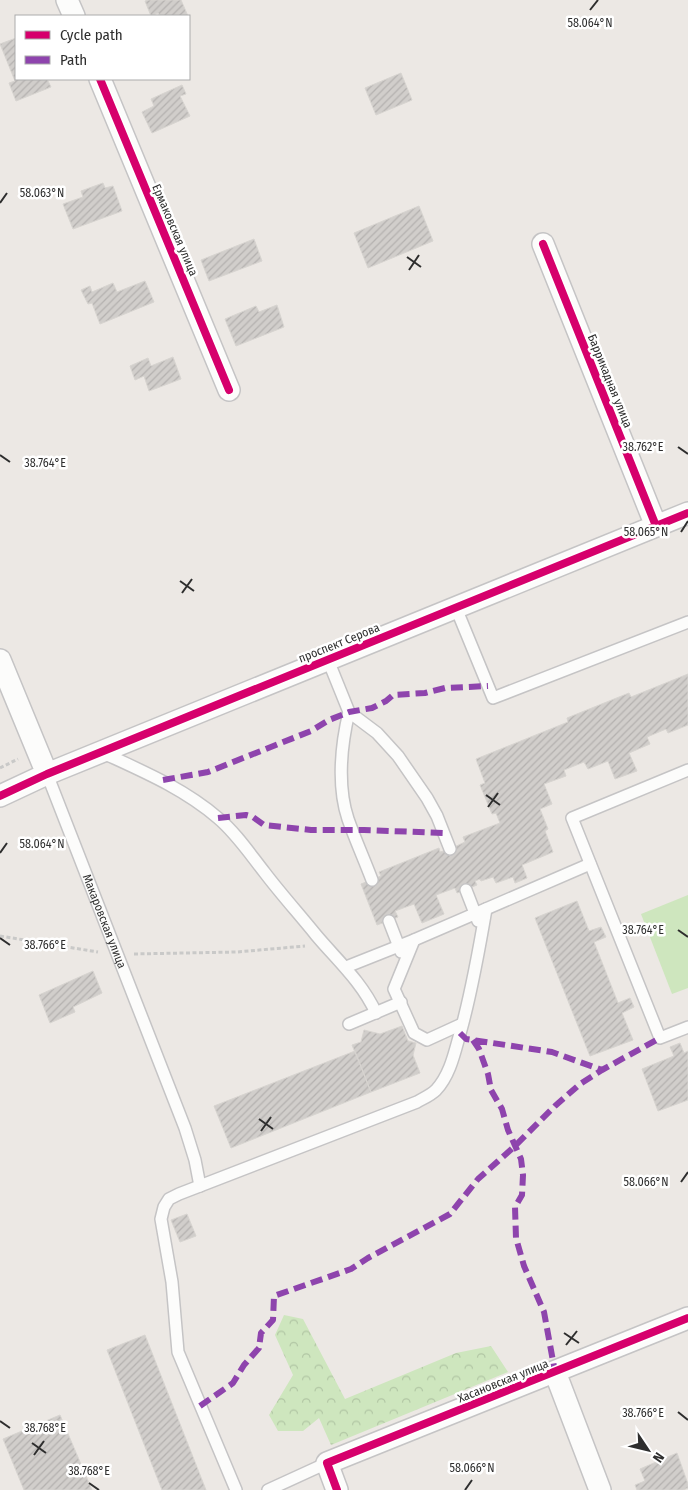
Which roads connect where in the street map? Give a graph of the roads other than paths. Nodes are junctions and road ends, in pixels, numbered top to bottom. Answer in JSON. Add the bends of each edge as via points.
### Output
{"nodes":[{"id":1,"x":67,"y":0,"type":"edge"},
{"id":2,"x":74,"y":15,"type":"edge"},
{"id":3,"x":100,"y":80,"type":"edge"},
{"id":4,"x":543,"y":244,"type":"dead end"},
{"id":5,"x":229,"y":390,"type":"dead end"},
{"id":6,"x":688,"y":513,"type":"edge"},
{"id":7,"x":656,"y":526,"type":"junction"},
{"id":8,"x":456,"y":608,"type":"junction"},
{"id":9,"x":688,"y":622,"type":"edge"},
{"id":10,"x":0,"y":660,"type":"edge"},
{"id":11,"x":328,"y":660,"type":"junction"},
{"id":12,"x":349,"y":712,"type":"junction"},
{"id":13,"x":101,"y":752,"type":"junction"},
{"id":14,"x":688,"y":770,"type":"edge"},
{"id":15,"x":47,"y":774,"type":"junction"},
{"id":16,"x":0,"y":796,"type":"edge"},
{"id":17,"x":450,"y":849,"type":"dead end"},
{"id":18,"x":590,"y":864,"type":"junction"},
{"id":19,"x":372,"y":880,"type":"dead end"},
{"id":20,"x":466,"y":890,"type":"dead end"},
{"id":21,"x":481,"y":912,"type":"junction"},
{"id":22,"x":389,"y":921,"type":"dead end"},
{"id":23,"x":414,"y":940,"type":"junction"},
{"id":24,"x":399,"y":946,"type":"junction"},
{"id":25,"x":405,"y":962,"type":"junction"},
{"id":26,"x":346,"y":967,"type":"junction"},
{"id":27,"x":401,"y":1002,"type":"junction"},
{"id":28,"x":376,"y":1013,"type":"junction"},
{"id":29,"x":349,"y":1024,"type":"dead end"},
{"id":30,"x":462,"y":1024,"type":"junction"},
{"id":31,"x":688,"y":1027,"type":"edge"},
{"id":32,"x":200,"y":1186,"type":"junction"},
{"id":33,"x":688,"y":1318,"type":"edge"},
{"id":34,"x":555,"y":1372,"type":"junction"},
{"id":35,"x":327,"y":1463,"type":"junction"},
{"id":36,"x":236,"y":1490,"type":"edge"},
{"id":37,"x":268,"y":1490,"type":"edge"},
{"id":38,"x":338,"y":1490,"type":"edge"},
{"id":39,"x":600,"y":1490,"type":"edge"}],
"edges":[{"from":1,"to":2,"type":"street"},
{"from":3,"to":5,"type":"street","name":"Ермаковская улица"},
{"from":4,"to":7,"type":"street","name":"Баррикадная улица"},
{"from":6,"to":7,"type":"street","name":"проспект Серова"},
{"from":7,"to":8,"type":"street","name":"проспект Серова"},
{"from":8,"to":9,"type":"lane","via":[[493,698]]},
{"from":8,"to":11,"type":"street","name":"проспект Серова"},
{"from":10,"to":15,"type":"street","name":"Макаровская улица"},
{"from":11,"to":12,"type":"lane"},
{"from":11,"to":13,"type":"street","name":"проспект Серова"},
{"from":12,"to":17,"type":"lane","via":[[377,733],[398,756],[427,798]]},
{"from":12,"to":19,"type":"lane","via":[[344,730],[343,795],[348,818]]},
{"from":13,"to":15,"type":"street","name":"проспект Серова"},
{"from":13,"to":26,"type":"lane","via":[[163,780],[218,818]]},
{"from":14,"to":18,"type":"lane","via":[[572,818]]},
{"from":15,"to":16,"type":"street","name":"проспект Серова"},
{"from":15,"to":32,"type":"lane","name":"Макаровская улица","via":[[185,1128]]},
{"from":18,"to":21,"type":"lane"},
{"from":18,"to":31,"type":"lane","via":[[660,1038]]},
{"from":20,"to":21,"type":"lane"},
{"from":21,"to":23,"type":"lane"},
{"from":21,"to":30,"type":"lane","via":[[477,965]]},
{"from":22,"to":24,"type":"lane"},
{"from":23,"to":24,"type":"lane"},
{"from":23,"to":25,"type":"lane"},
{"from":24,"to":25,"type":"lane"},
{"from":24,"to":26,"type":"lane"},
{"from":25,"to":27,"type":"lane","via":[[394,989]]},
{"from":26,"to":28,"type":"lane","via":[[371,1000]]},
{"from":27,"to":28,"type":"lane"},
{"from":27,"to":30,"type":"lane","via":[[414,1033],[427,1040]]},
{"from":28,"to":29,"type":"lane"},
{"from":30,"to":32,"type":"lane","via":[[444,1080],[428,1096]]},
{"from":32,"to":36,"type":"lane","via":[[169,1199],[162,1219],[178,1352]]},
{"from":33,"to":34,"type":"street","name":"Хасановская улица"},
{"from":34,"to":35,"type":"street","name":"Хасановская улица"},
{"from":34,"to":39,"type":"street"},
{"from":35,"to":37,"type":"lane"},
{"from":35,"to":38,"type":"street"}]}
